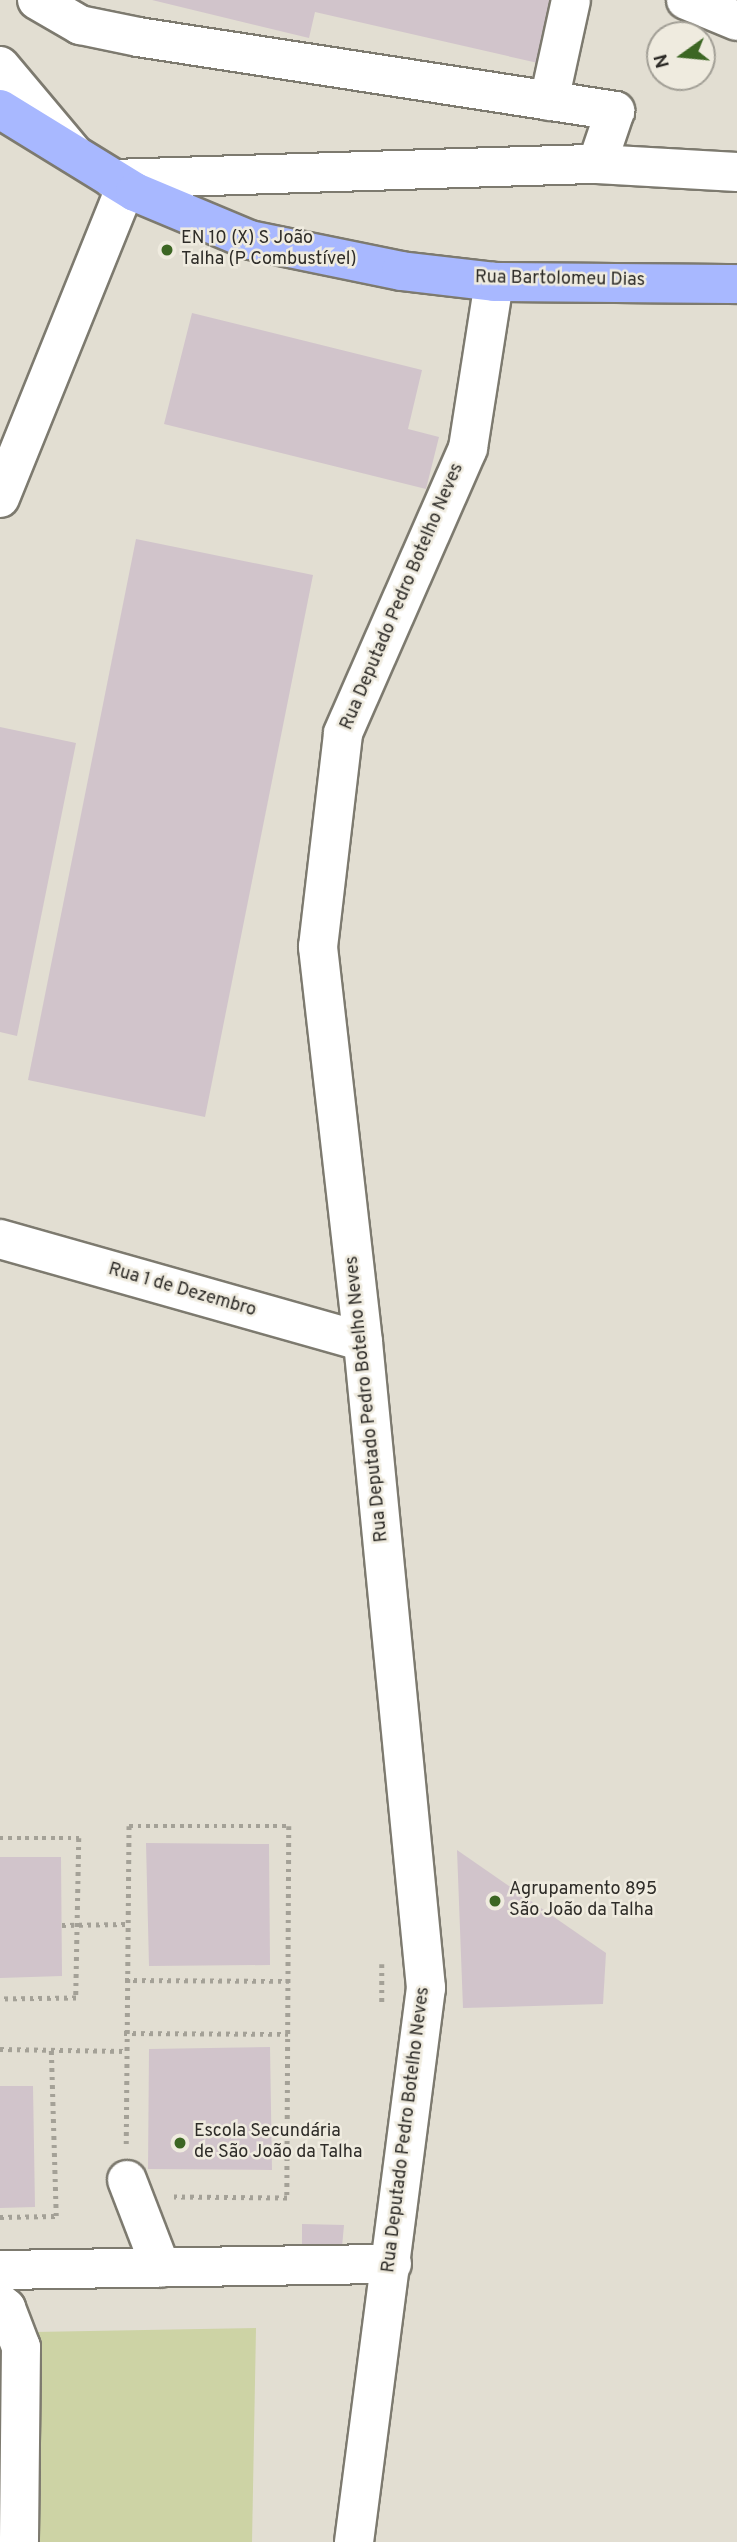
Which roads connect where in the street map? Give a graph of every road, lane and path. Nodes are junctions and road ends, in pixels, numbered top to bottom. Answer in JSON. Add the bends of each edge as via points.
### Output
{"nodes":[{"id":1,"x":37,"y":0,"type":"edge"},
{"id":2,"x":570,"y":0,"type":"edge"},
{"id":3,"x":686,"y":0,"type":"edge"},
{"id":4,"x":737,"y":21,"type":"edge"},
{"id":5,"x":0,"y":65,"type":"edge"},
{"id":6,"x":549,"y":102,"type":"junction"},
{"id":7,"x":0,"y":109,"type":"edge"},
{"id":8,"x":74,"y":155,"type":"junction"},
{"id":9,"x":597,"y":164,"type":"junction"},
{"id":10,"x":737,"y":172,"type":"edge"},
{"id":11,"x":119,"y":183,"type":"junction"},
{"id":12,"x":494,"y":282,"type":"junction"},
{"id":13,"x":737,"y":284,"type":"edge"},
{"id":14,"x":0,"y":498,"type":"edge"},
{"id":15,"x":0,"y":1239,"type":"edge"},
{"id":16,"x":363,"y":1342,"type":"junction"},
{"id":17,"x":0,"y":1838,"type":"edge"},
{"id":18,"x":62,"y":1924,"type":"dead end"},
{"id":19,"x":76,"y":1924,"type":"junction"},
{"id":20,"x":127,"y":1924,"type":"junction"},
{"id":21,"x":125,"y":1980,"type":"junction"},
{"id":22,"x":289,"y":1981,"type":"junction"},
{"id":23,"x":0,"y":1999,"type":"edge"},
{"id":24,"x":124,"y":2034,"type":"junction"},
{"id":25,"x":288,"y":2034,"type":"junction"},
{"id":26,"x":0,"y":2049,"type":"edge"},
{"id":27,"x":51,"y":2050,"type":"junction"},
{"id":28,"x":125,"y":2050,"type":"junction"},
{"id":29,"x":127,"y":2180,"type":"joint"},
{"id":30,"x":163,"y":2197,"type":"dead end"},
{"id":31,"x":0,"y":2217,"type":"edge"},
{"id":32,"x":392,"y":2264,"type":"junction"},
{"id":33,"x":161,"y":2268,"type":"junction"},
{"id":34,"x":0,"y":2270,"type":"edge"},
{"id":35,"x":0,"y":2304,"type":"edge"},
{"id":36,"x":19,"y":2542,"type":"edge"},
{"id":37,"x":354,"y":2542,"type":"edge"}],
"edges":[{"from":1,"to":6,"type":"street","via":[[80,25],[127,35]]},
{"from":2,"to":6,"type":"street"},
{"from":3,"to":4,"type":"street"},
{"from":5,"to":8,"type":"street"},
{"from":6,"to":9,"type":"street","via":[[614,111]]},
{"from":7,"to":8,"type":"main road","name":"Rua Bartolomeu Dias"},
{"from":8,"to":11,"type":"main road","name":"Rua Bartolomeu Dias"},
{"from":9,"to":10,"type":"street"},
{"from":9,"to":11,"type":"street"},
{"from":11,"to":12,"type":"main road","name":"Rua Bartolomeu Dias","via":[[250,240],[401,271]]},
{"from":11,"to":14,"type":"street"},
{"from":12,"to":13,"type":"main road","name":"Rua Bartolomeu Dias"},
{"from":12,"to":16,"type":"street","name":"Rua Deputado Pedro Botelho Neves","via":[[468,448],[343,733],[318,947]]},
{"from":15,"to":16,"type":"street","name":"Rua 1 de Dezembro"},
{"from":16,"to":32,"type":"street","name":"Rua Deputado Pedro Botelho Neves","via":[[426,1987]]},
{"from":17,"to":19,"type":"path","via":[[79,1838]]},
{"from":18,"to":19,"type":"path"},
{"from":19,"to":20,"type":"path"},
{"from":19,"to":23,"type":"path","via":[[76,1998]]},
{"from":20,"to":21,"type":"path"},
{"from":20,"to":22,"type":"path","via":[[129,1826],[289,1826]]},
{"from":21,"to":22,"type":"path"},
{"from":21,"to":24,"type":"path"},
{"from":22,"to":25,"type":"path"},
{"from":24,"to":25,"type":"path"},
{"from":24,"to":28,"type":"path"},
{"from":25,"to":30,"type":"path","via":[[287,2198]]},
{"from":26,"to":27,"type":"path"},
{"from":27,"to":28,"type":"path"},
{"from":27,"to":31,"type":"path","via":[[56,2216]]},
{"from":28,"to":29,"type":"path"},
{"from":29,"to":33,"type":"street"},
{"from":32,"to":33,"type":"street"},
{"from":32,"to":37,"type":"street","name":"Rua Deputado Pedro Botelho Neves"},
{"from":33,"to":34,"type":"street"},
{"from":35,"to":36,"type":"street","via":[[6,2308],[21,2347]]}]}
